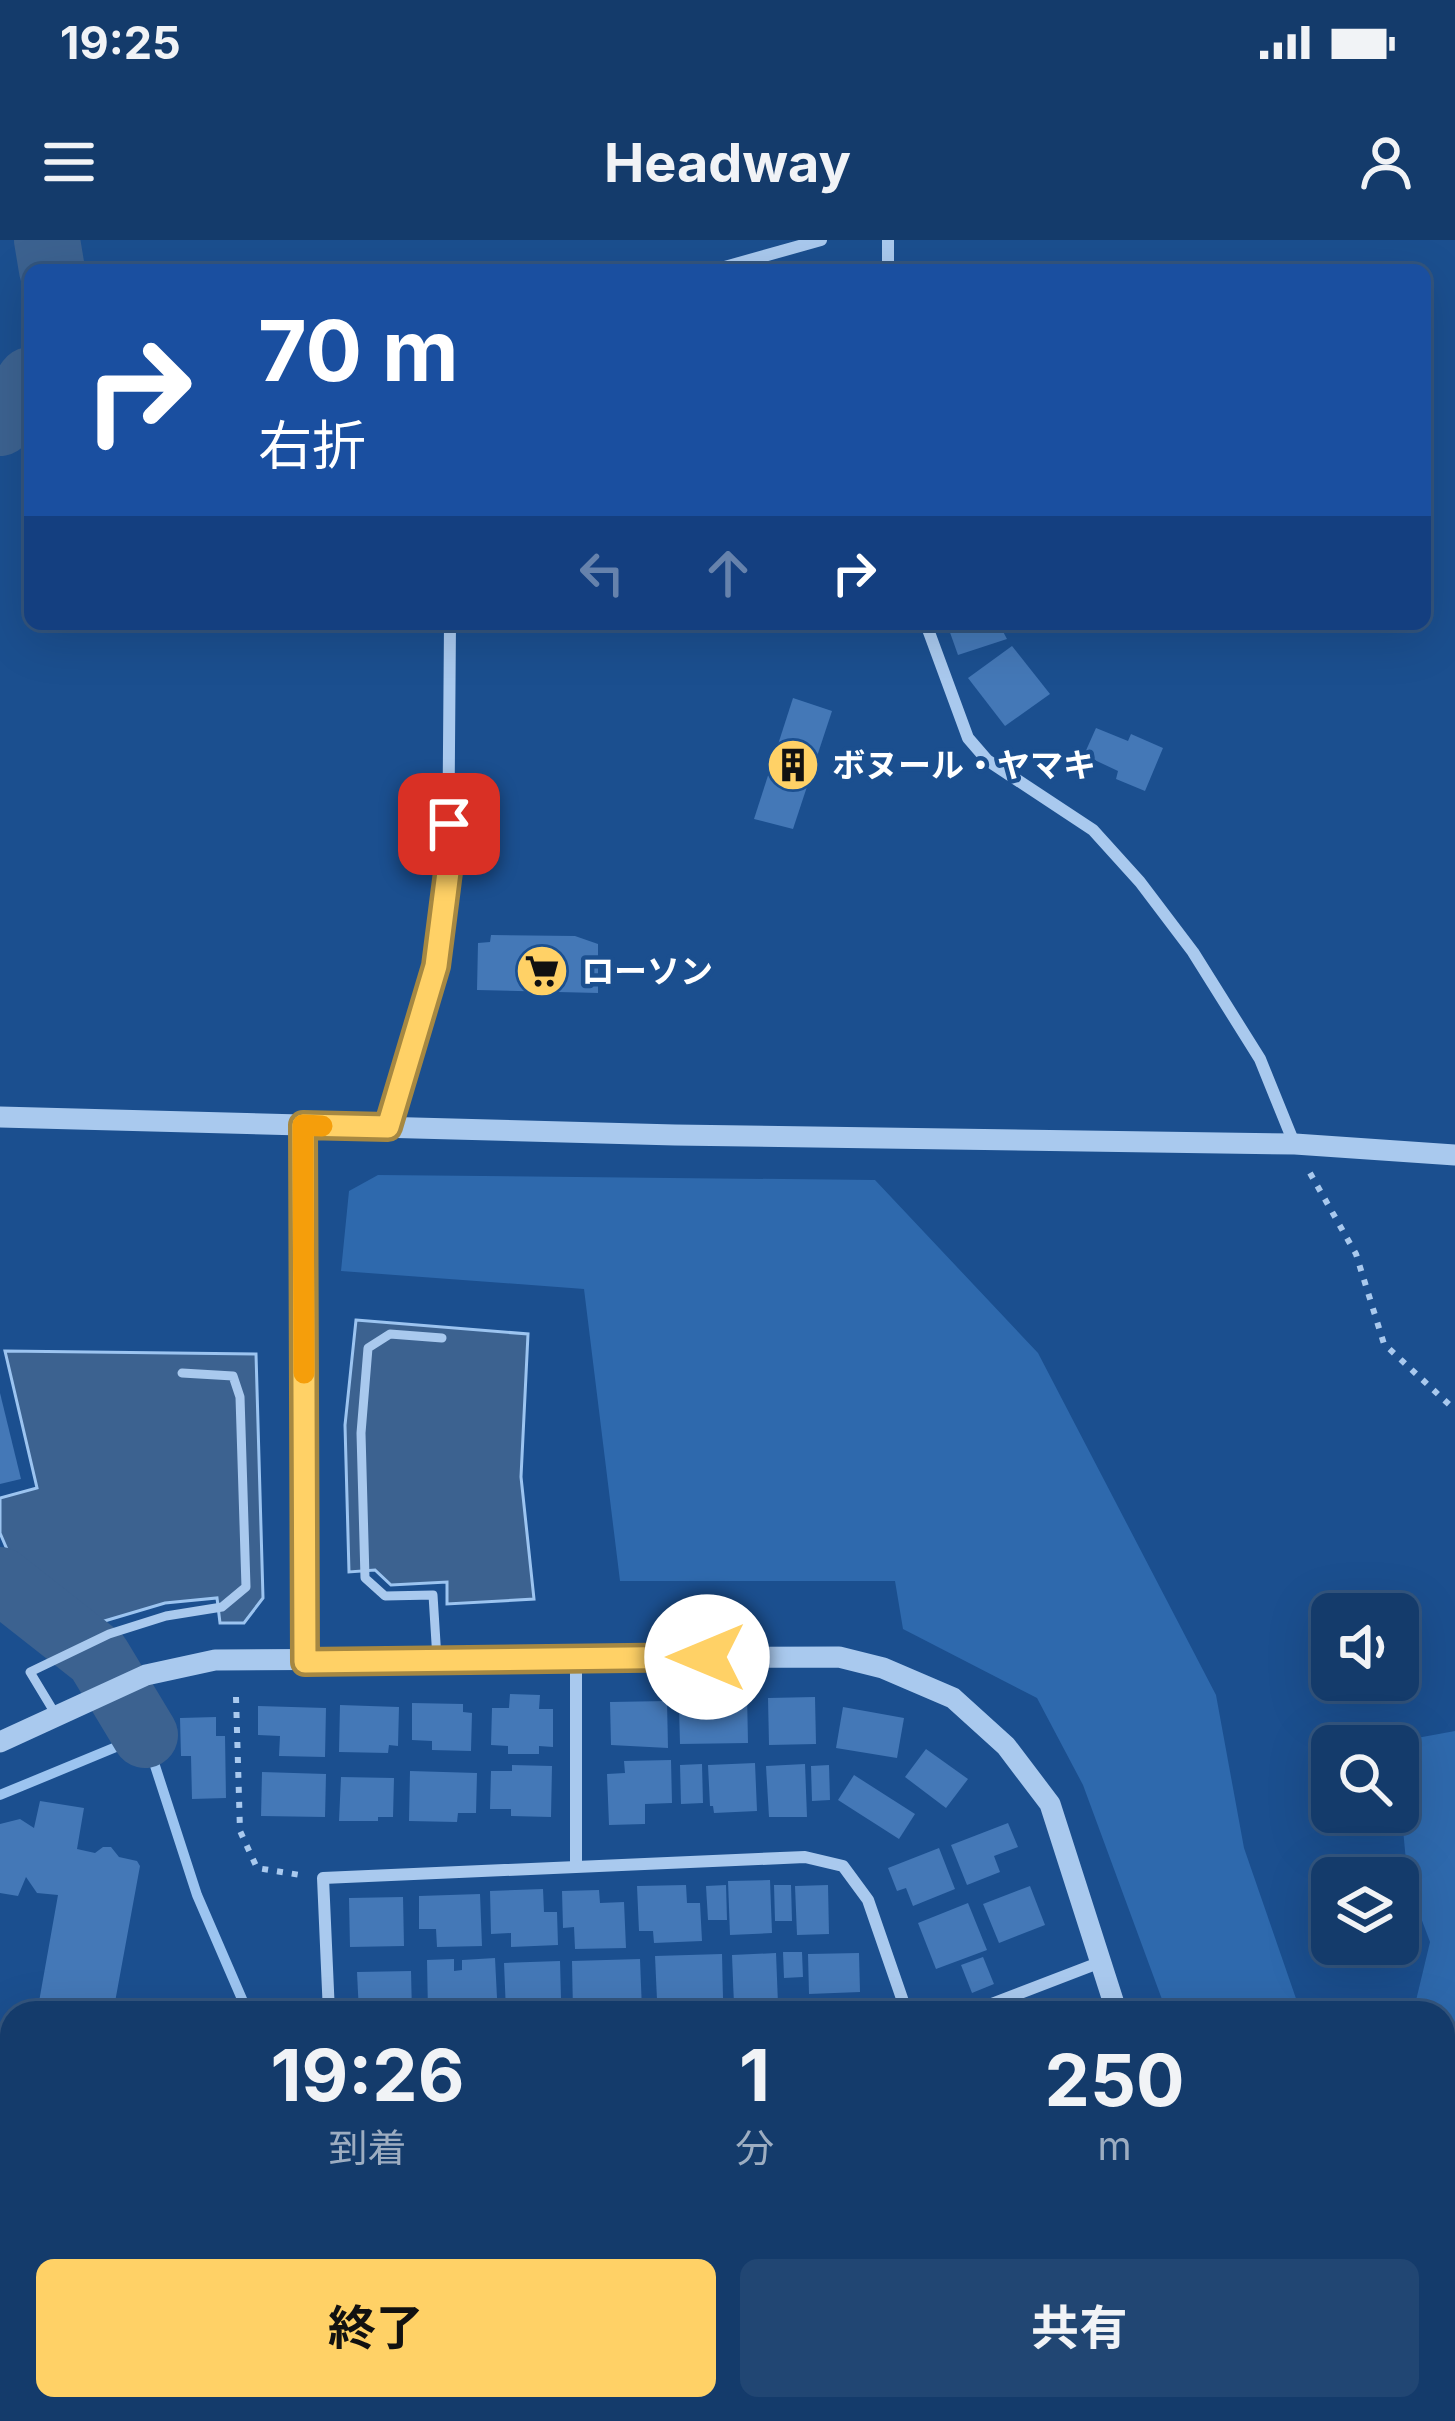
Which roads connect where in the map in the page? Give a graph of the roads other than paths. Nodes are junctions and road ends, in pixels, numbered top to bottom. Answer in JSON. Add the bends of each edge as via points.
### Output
{"nodes":[{"id":1,"x":821,"y":240,"type":"edge"},
{"id":2,"x":735,"y":264,"type":"edge"},
{"id":3,"x":450,"y":630,"type":"edge"},
{"id":4,"x":928,"y":630,"type":"edge"},
{"id":5,"x":0,"y":1117,"type":"edge"},
{"id":6,"x":303,"y":1125,"type":"junction"},
{"id":7,"x":388,"y":1127,"type":"junction"},
{"id":8,"x":1294,"y":1144,"type":"junction"},
{"id":9,"x":1455,"y":1155,"type":"edge"},
{"id":10,"x":442,"y":1338,"type":"dead end"},
{"id":11,"x":182,"y":1373,"type":"dead end"},
{"id":12,"x":576,"y":1657,"type":"junction"},
{"id":13,"x":437,"y":1659,"type":"junction"},
{"id":14,"x":305,"y":1662,"type":"junction"},
{"id":15,"x":56,"y":1715,"type":"junction"},
{"id":16,"x":0,"y":1742,"type":"edge"},
{"id":17,"x":576,"y":1866,"type":"junction"},
{"id":18,"x":1101,"y":1962,"type":"junction"},
{"id":19,"x":328,"y":2001,"type":"edge"},
{"id":20,"x":903,"y":2001,"type":"edge"},
{"id":21,"x":999,"y":2001,"type":"edge"},
{"id":22,"x":1113,"y":2001,"type":"edge"}],
"edges":[{"from":1,"to":2,"type":"street"},
{"from":3,"to":7,"type":"street","via":[[448,872],[436,966]]},
{"from":4,"to":8,"type":"street","via":[[968,738],[987,760],[1094,830],[1140,882],[1261,1058]]},
{"from":5,"to":6,"type":"street"},
{"from":6,"to":7,"type":"street"},
{"from":6,"to":14,"type":"street"},
{"from":7,"to":8,"type":"street"},
{"from":8,"to":9,"type":"street"},
{"from":10,"to":13,"type":"lane","via":[[390,1334],[368,1348],[361,1433],[365,1578],[385,1596],[433,1595]]},
{"from":11,"to":15,"type":"lane","via":[[233,1376],[240,1397],[246,1587],[222,1607],[109,1634],[30,1672]]},
{"from":12,"to":13,"type":"street"},
{"from":12,"to":17,"type":"street"},
{"from":12,"to":18,"type":"street","via":[[839,1657],[953,1698],[1006,1746],[1050,1804]]},
{"from":13,"to":14,"type":"street"},
{"from":14,"to":15,"type":"street","via":[[215,1660],[146,1676]]},
{"from":15,"to":16,"type":"street"},
{"from":17,"to":19,"type":"street","via":[[323,1878]]},
{"from":17,"to":20,"type":"street","via":[[805,1856],[843,1866],[868,1900]]},
{"from":18,"to":21,"type":"street"},
{"from":18,"to":22,"type":"street"}]}
